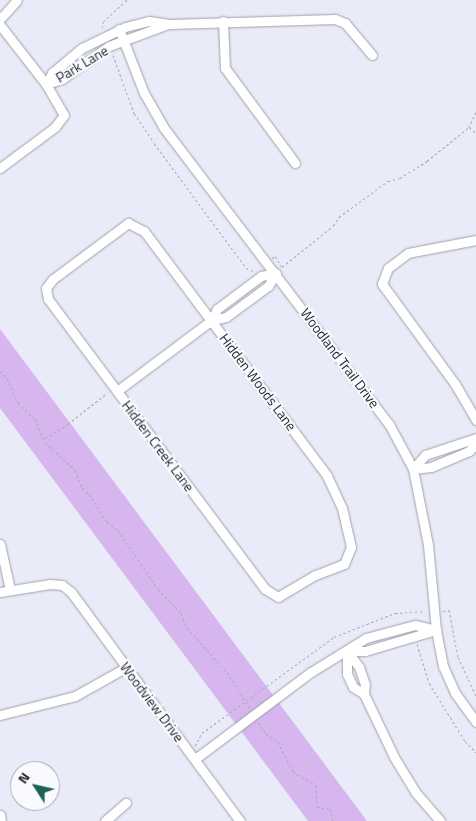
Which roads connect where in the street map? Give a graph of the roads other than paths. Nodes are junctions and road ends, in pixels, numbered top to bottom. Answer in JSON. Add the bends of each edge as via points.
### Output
{"nodes":[{"id":1,"x":17,"y":0,"type":"edge"},
{"id":2,"x":0,"y":19,"type":"edge"},
{"id":3,"x":223,"y":21,"type":"junction"},
{"id":4,"x":170,"y":24,"type":"junction"},
{"id":5,"x":0,"y":25,"type":"edge"},
{"id":6,"x":119,"y":29,"type":"junction"},
{"id":7,"x":125,"y":42,"type":"junction"},
{"id":8,"x":372,"y":55,"type":"dead end"},
{"id":9,"x":46,"y":84,"type":"junction"},
{"id":10,"x":295,"y":163,"type":"dead end"},
{"id":11,"x":0,"y":168,"type":"edge"},
{"id":12,"x":476,"y":240,"type":"edge"},
{"id":13,"x":276,"y":273,"type":"junction"},
{"id":14,"x":46,"y":288,"type":"joint"},
{"id":15,"x":212,"y":320,"type":"junction"},
{"id":16,"x":115,"y":389,"type":"junction"},
{"id":17,"x":476,"y":420,"type":"edge"},
{"id":18,"x":476,"y":438,"type":"edge"},
{"id":19,"x":476,"y":444,"type":"edge"},
{"id":20,"x":413,"y":468,"type":"junction"},
{"id":21,"x":0,"y":544,"type":"edge"},
{"id":22,"x":10,"y":590,"type":"junction"},
{"id":23,"x":0,"y":592,"type":"edge"},
{"id":24,"x":278,"y":597,"type":"joint"},
{"id":25,"x":436,"y":630,"type":"junction"},
{"id":26,"x":347,"y":651,"type":"junction"},
{"id":27,"x":124,"y":668,"type":"junction"},
{"id":28,"x":364,"y":694,"type":"junction"},
{"id":29,"x":0,"y":715,"type":"edge"},
{"id":30,"x":476,"y":722,"type":"edge"},
{"id":31,"x":194,"y":759,"type":"junction"},
{"id":32,"x":126,"y":803,"type":"dead end"},
{"id":33,"x":0,"y":815,"type":"edge"},
{"id":34,"x":1,"y":821,"type":"edge"},
{"id":35,"x":106,"y":821,"type":"edge"},
{"id":36,"x":240,"y":821,"type":"edge"},
{"id":37,"x":440,"y":821,"type":"edge"}],
"edges":[{"from":1,"to":2,"type":"street"},
{"from":3,"to":4,"type":"street","name":"Park Lane"},
{"from":3,"to":8,"type":"street","name":"Park Lane","via":[[335,20],[345,23]]},
{"from":3,"to":10,"type":"street","via":[[225,68]]},
{"from":4,"to":6,"type":"street","name":"Park Lane","via":[[149,21]]},
{"from":4,"to":7,"type":"street","name":"Park Lane"},
{"from":5,"to":9,"type":"street"},
{"from":6,"to":7,"type":"street","name":"Woodland Trail Drive"},
{"from":6,"to":9,"type":"street","name":"Park Lane","via":[[82,48],[52,73]]},
{"from":7,"to":9,"type":"street","name":"Park Lane","via":[[109,46],[62,79]]},
{"from":7,"to":13,"type":"street","name":"Woodland Trail Drive","via":[[154,113]]},
{"from":9,"to":11,"type":"street","via":[[64,115],[55,128]]},
{"from":12,"to":17,"type":"street","via":[[408,253],[388,268],[382,284],[455,384]]},
{"from":13,"to":15,"type":"street","via":[[261,291],[226,317]]},
{"from":13,"to":20,"type":"street","name":"Woodland Trail Drive","via":[[389,424]]},
{"from":14,"to":15,"type":"street","name":"Hidden Woods Lane","via":[[53,279],[121,227],[134,224],[144,231]]},
{"from":14,"to":16,"type":"street","name":"Hidden Creek Lane","via":[[48,299]]},
{"from":15,"to":16,"type":"street"},
{"from":15,"to":24,"type":"street","name":"Hidden Woods Lane","via":[[327,476],[342,508],[351,547],[344,564]]},
{"from":16,"to":24,"type":"street","name":"Hidden Creek Lane","via":[[265,589]]},
{"from":18,"to":20,"type":"street","via":[[425,455]]},
{"from":19,"to":20,"type":"street","via":[[469,451],[431,467]]},
{"from":20,"to":25,"type":"street","name":"Woodland Trail Drive","via":[[428,545]]},
{"from":21,"to":22,"type":"street"},
{"from":22,"to":23,"type":"street"},
{"from":22,"to":27,"type":"street","name":"Woodview Drive","via":[[62,585],[71,592]]},
{"from":25,"to":26,"type":"street","via":[[365,651]]},
{"from":25,"to":26,"type":"street","via":[[415,625],[389,630],[366,638]]},
{"from":25,"to":30,"type":"street","name":"Woodland Trail Drive","via":[[442,666],[455,693]]},
{"from":26,"to":28,"type":"street","via":[[359,667],[365,684]]},
{"from":26,"to":28,"type":"street","via":[[347,674],[353,687]]},
{"from":26,"to":31,"type":"street","via":[[311,672]]},
{"from":27,"to":29,"type":"street","via":[[76,696]]},
{"from":27,"to":31,"type":"street","name":"Woodview Drive"},
{"from":28,"to":37,"type":"street","via":[[394,757],[416,793]]},
{"from":31,"to":36,"type":"street","name":"Woodview Drive"},
{"from":32,"to":35,"type":"street"},
{"from":33,"to":34,"type":"street"}]}
